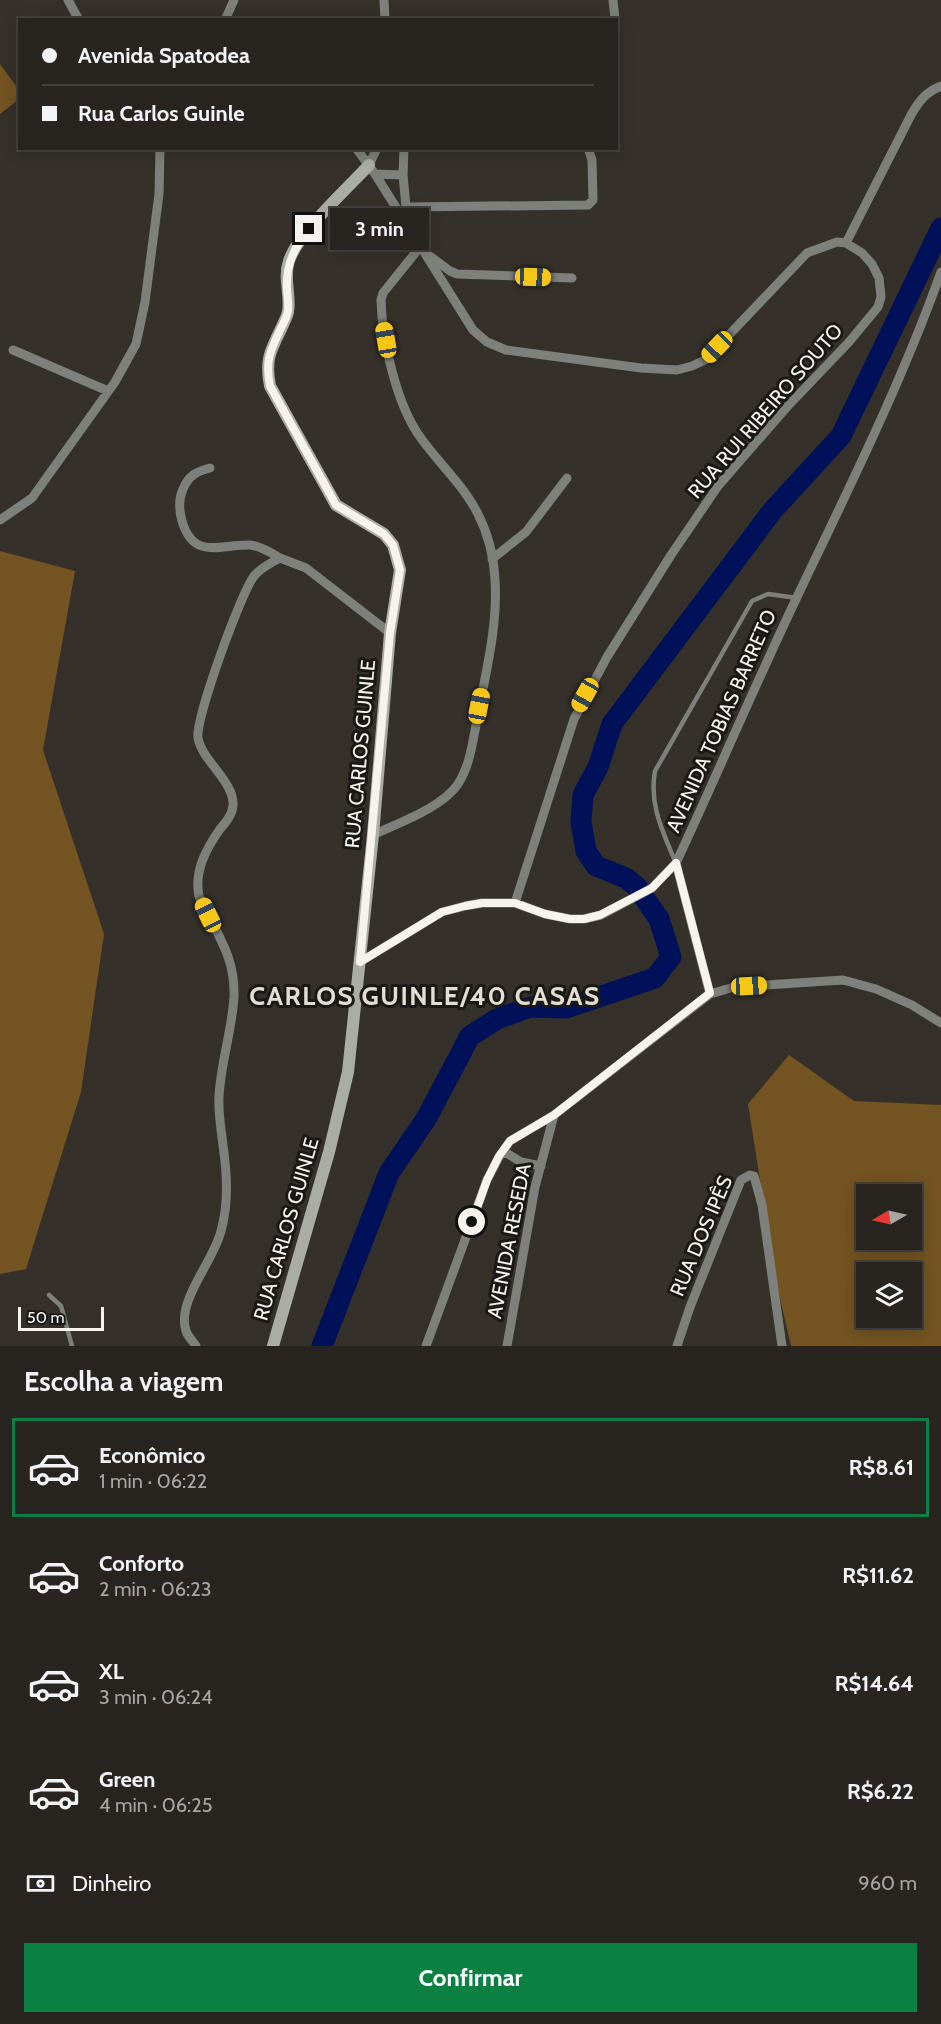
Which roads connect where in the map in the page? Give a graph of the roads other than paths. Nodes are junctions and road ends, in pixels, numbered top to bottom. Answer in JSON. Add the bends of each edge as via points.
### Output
{"nodes":[{"id":1,"x":68,"y":0,"type":"edge"},
{"id":2,"x":234,"y":0,"type":"edge"},
{"id":3,"x":384,"y":0,"type":"edge"},
{"id":4,"x":613,"y":0,"type":"edge"},
{"id":5,"x":78,"y":18,"type":"edge"},
{"id":6,"x":226,"y":18,"type":"edge"},
{"id":7,"x":385,"y":18,"type":"edge"},
{"id":8,"x":615,"y":18,"type":"edge"},
{"id":9,"x":941,"y":86,"type":"edge"},
{"id":10,"x":160,"y":150,"type":"edge"},
{"id":11,"x":357,"y":150,"type":"edge"},
{"id":12,"x":377,"y":150,"type":"edge"},
{"id":13,"x":404,"y":150,"type":"edge"},
{"id":14,"x":589,"y":150,"type":"edge"},
{"id":15,"x":372,"y":170,"type":"junction"},
{"id":16,"x":403,"y":176,"type":"junction"},
{"id":17,"x":846,"y":243,"type":"junction"},
{"id":18,"x":421,"y":249,"type":"junction"},
{"id":19,"x":941,"y":272,"type":"edge"},
{"id":20,"x":572,"y":278,"type":"dead end"},
{"id":21,"x":13,"y":350,"type":"dead end"},
{"id":22,"x":108,"y":390,"type":"junction"},
{"id":23,"x":210,"y":468,"type":"dead end"},
{"id":24,"x":567,"y":478,"type":"dead end"},
{"id":25,"x":0,"y":520,"type":"edge"},
{"id":26,"x":280,"y":558,"type":"junction"},
{"id":27,"x":492,"y":559,"type":"junction"},
{"id":28,"x":797,"y":598,"type":"junction"},
{"id":29,"x":390,"y":633,"type":"junction"},
{"id":30,"x":373,"y":836,"type":"junction"},
{"id":31,"x":676,"y":863,"type":"junction"},
{"id":32,"x":515,"y":903,"type":"junction"},
{"id":33,"x":360,"y":962,"type":"junction"},
{"id":34,"x":710,"y":993,"type":"junction"},
{"id":35,"x":941,"y":1023,"type":"edge"},
{"id":36,"x":554,"y":1115,"type":"junction"},
{"id":37,"x":502,"y":1151,"type":"junction"},
{"id":38,"x":541,"y":1166,"type":"junction"},
{"id":39,"x":49,"y":1295,"type":"dead end"},
{"id":40,"x":72,"y":1346,"type":"edge"},
{"id":41,"x":196,"y":1346,"type":"edge"},
{"id":42,"x":273,"y":1346,"type":"edge"},
{"id":43,"x":426,"y":1346,"type":"edge"},
{"id":44,"x":507,"y":1346,"type":"edge"},
{"id":45,"x":678,"y":1346,"type":"edge"},
{"id":46,"x":782,"y":1346,"type":"edge"}],
"edges":[{"from":1,"to":5,"type":"street"},
{"from":2,"to":6,"type":"street"},
{"from":3,"to":7,"type":"street"},
{"from":4,"to":8,"type":"street"},
{"from":9,"to":17,"type":"street","via":[[930,91],[915,107]]},
{"from":10,"to":22,"type":"street","via":[[159,194],[141,328],[136,344]]},
{"from":11,"to":15,"type":"street"},
{"from":12,"to":15,"type":"street"},
{"from":13,"to":16,"type":"street"},
{"from":14,"to":16,"type":"street","via":[[593,200],[588,205],[406,207]]},
{"from":15,"to":16,"type":"street"},
{"from":15,"to":18,"type":"street"},
{"from":15,"to":29,"type":"street","name":"RUA CARLOS GUINLE","via":[[309,229],[294,251],[287,270],[288,311],[271,348],[267,370],[270,386],[336,505],[384,534],[393,545],[400,570]]},
{"from":17,"to":18,"type":"street","via":[[837,242],[807,253],[705,360],[677,370],[524,354],[487,342],[473,330]]},
{"from":17,"to":32,"type":"street","name":"RUA RUI RIBEIRO SOUTO","via":[[862,253],[879,278],[878,307],[718,486],[607,657],[578,706]]},
{"from":18,"to":20,"type":"street","via":[[458,274]]},
{"from":18,"to":27,"type":"street","via":[[381,300],[390,363],[408,418],[466,494],[482,525]]},
{"from":19,"to":28,"type":"street","name":"AVENIDA TOBIAS BARRETO","via":[[920,332]]},
{"from":21,"to":22,"type":"street"},
{"from":22,"to":25,"type":"street","via":[[32,498]]},
{"from":23,"to":26,"type":"street","via":[[193,474],[179,497],[186,535],[204,547],[252,545]]},
{"from":24,"to":27,"type":"street","via":[[526,532]]},
{"from":26,"to":29,"type":"street","via":[[306,568]]},
{"from":26,"to":41,"type":"street","via":[[253,577],[209,689],[198,731],[202,749],[233,802],[232,813],[204,856],[197,876],[200,897],[234,972],[234,990],[219,1095],[228,1183],[225,1214],[213,1254],[185,1310],[187,1334]]},
{"from":27,"to":30,"type":"street","via":[[494,611],[488,663],[469,759],[462,776],[440,802]]},
{"from":28,"to":31,"type":"street","name":"AVENIDA TOBIAS BARRETO"},
{"from":28,"to":31,"type":"lane","via":[[768,594],[752,601],[655,771],[653,797],[658,822]]},
{"from":29,"to":30,"type":"street","name":"RUA CARLOS GUINLE"},
{"from":30,"to":33,"type":"street","name":"RUA CARLOS GUINLE"},
{"from":31,"to":32,"type":"street","name":"AVENIDA TOBIAS BARRETO","via":[[652,888],[584,919],[545,914]]},
{"from":31,"to":34,"type":"street"},
{"from":32,"to":33,"type":"street","name":"AVENIDA TOBIAS BARRETO","via":[[482,903],[442,912]]},
{"from":33,"to":42,"type":"street","name":"RUA CARLOS GUINLE","via":[[348,1072]]},
{"from":34,"to":35,"type":"street","via":[[734,987],[843,980],[876,988]]},
{"from":34,"to":36,"type":"street"},
{"from":36,"to":37,"type":"street","via":[[510,1141]]},
{"from":36,"to":38,"type":"street","name":"AVENIDA RESEDA"},
{"from":37,"to":38,"type":"street","via":[[521,1162]]},
{"from":37,"to":43,"type":"street","via":[[487,1180]]},
{"from":38,"to":44,"type":"street","name":"AVENIDA RESEDA"},
{"from":39,"to":40,"type":"lane","via":[[61,1306]]},
{"from":45,"to":46,"type":"street","name":"RUA DOS IPÊS","via":[[741,1180],[750,1175],[756,1180],[762,1205]]}]}
